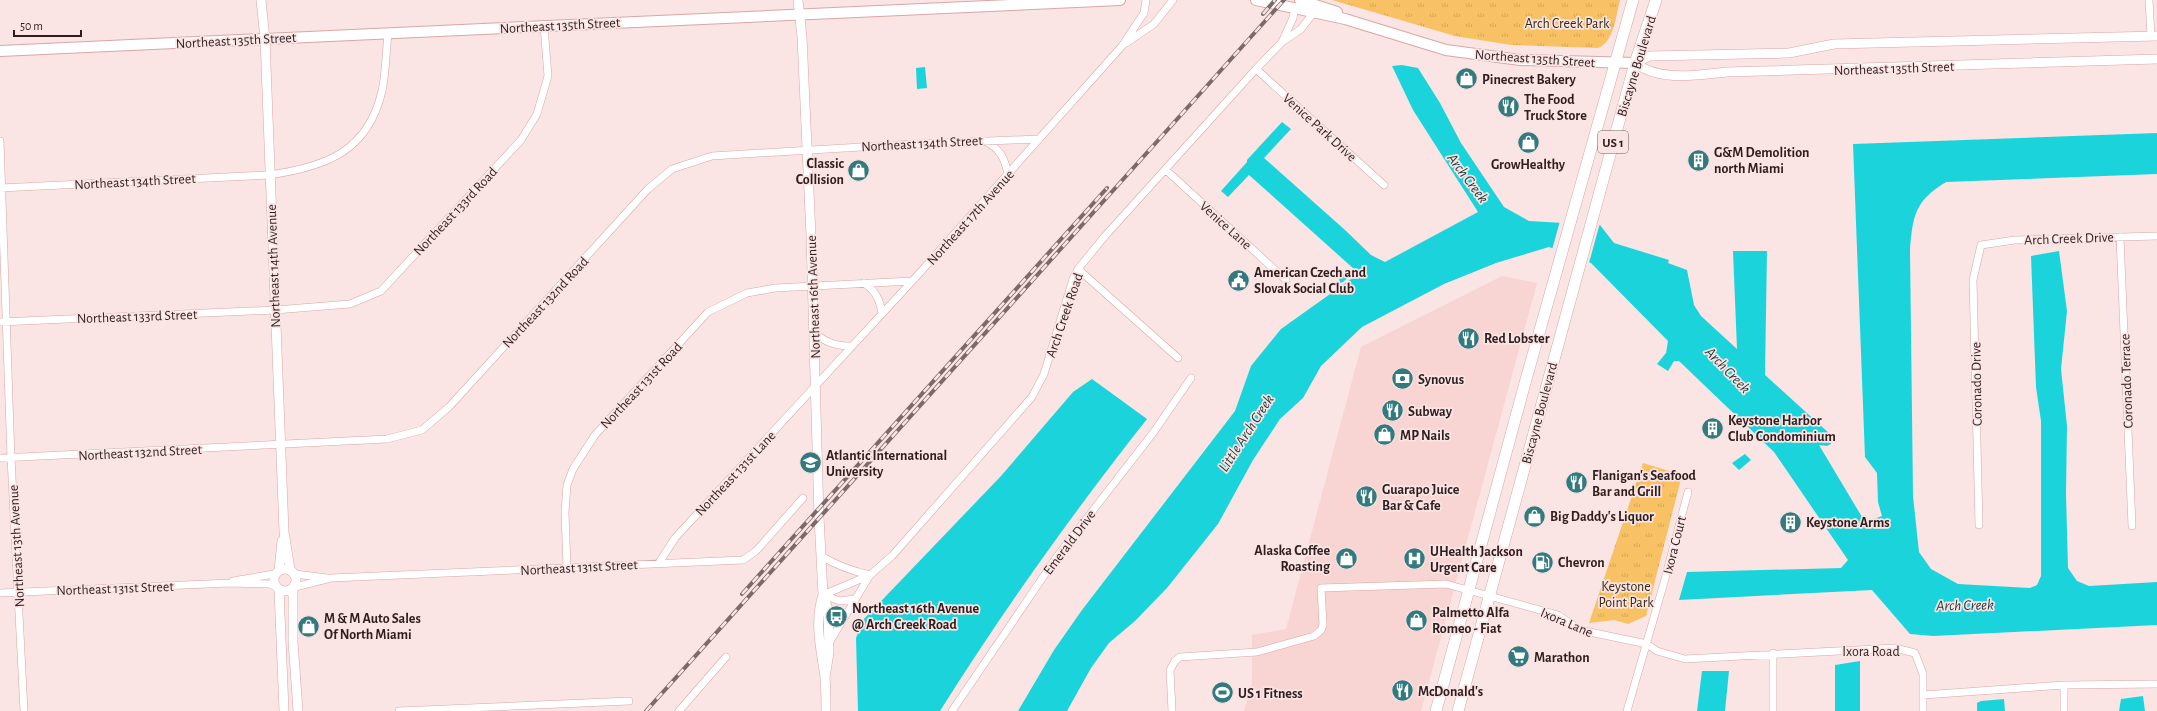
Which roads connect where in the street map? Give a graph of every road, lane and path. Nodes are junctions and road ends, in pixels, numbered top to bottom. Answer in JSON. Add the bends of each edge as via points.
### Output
{"nodes":[{"id":1,"x":262,"y":0,"type":"edge"},
{"id":2,"x":798,"y":0,"type":"edge"},
{"id":3,"x":1120,"y":0,"type":"edge"},
{"id":4,"x":1146,"y":0,"type":"edge"},
{"id":5,"x":1173,"y":0,"type":"edge"},
{"id":6,"x":1256,"y":0,"type":"edge"},
{"id":7,"x":1632,"y":0,"type":"edge"},
{"id":8,"x":1656,"y":0,"type":"edge"},
{"id":9,"x":2149,"y":0,"type":"edge"},
{"id":10,"x":1297,"y":4,"type":"edge"},
{"id":11,"x":1314,"y":12,"type":"junction"},
{"id":12,"x":799,"y":15,"type":"junction"},
{"id":13,"x":1345,"y":18,"type":"junction"},
{"id":14,"x":544,"y":26,"type":"junction"},
{"id":15,"x":388,"y":33,"type":"junction"},
{"id":16,"x":2154,"y":36,"type":"edge"},
{"id":17,"x":265,"y":39,"type":"junction"},
{"id":18,"x":1282,"y":42,"type":"junction"},
{"id":19,"x":1122,"y":45,"type":"junction"},
{"id":20,"x":0,"y":51,"type":"edge"},
{"id":21,"x":2157,"y":59,"type":"edge"},
{"id":22,"x":1615,"y":63,"type":"junction"},
{"id":23,"x":1635,"y":63,"type":"junction"},
{"id":24,"x":1256,"y":69,"type":"junction"},
{"id":25,"x":1039,"y":139,"type":"junction"},
{"id":26,"x":983,"y":140,"type":"junction"},
{"id":27,"x":0,"y":141,"type":"edge"},
{"id":28,"x":806,"y":151,"type":"junction"},
{"id":29,"x":1166,"y":170,"type":"junction"},
{"id":30,"x":269,"y":175,"type":"junction"},
{"id":31,"x":1008,"y":176,"type":"junction"},
{"id":32,"x":1384,"y":185,"type":"dead end"},
{"id":33,"x":1,"y":187,"type":"edge"},
{"id":34,"x":2157,"y":236,"type":"edge"},
{"id":35,"x":2120,"y":237,"type":"junction"},
{"id":36,"x":1981,"y":245,"type":"joint"},
{"id":37,"x":1078,"y":269,"type":"junction"},
{"id":38,"x":1286,"y":280,"type":"dead end"},
{"id":39,"x":912,"y":281,"type":"junction"},
{"id":40,"x":864,"y":283,"type":"junction"},
{"id":41,"x":813,"y":285,"type":"junction"},
{"id":42,"x":275,"y":310,"type":"junction"},
{"id":43,"x":882,"y":314,"type":"junction"},
{"id":44,"x":4,"y":322,"type":"edge"},
{"id":45,"x":814,"y":333,"type":"junction"},
{"id":46,"x":852,"y":346,"type":"junction"},
{"id":47,"x":1178,"y":358,"type":"dead end"},
{"id":48,"x":1191,"y":378,"type":"dead end"},
{"id":49,"x":815,"y":386,"type":"junction"},
{"id":50,"x":280,"y":446,"type":"junction"},
{"id":51,"x":0,"y":458,"type":"edge"},
{"id":52,"x":11,"y":458,"type":"junction"},
{"id":53,"x":1688,"y":492,"type":"dead end"},
{"id":54,"x":803,"y":498,"type":"dead end"},
{"id":55,"x":1979,"y":525,"type":"dead end"},
{"id":56,"x":2132,"y":526,"type":"dead end"},
{"id":57,"x":284,"y":532,"type":"junction"},
{"id":58,"x":821,"y":556,"type":"junction"},
{"id":59,"x":659,"y":563,"type":"junction"},
{"id":60,"x":567,"y":568,"type":"junction"},
{"id":61,"x":277,"y":572,"type":"junction"},
{"id":62,"x":292,"y":572,"type":"junction"},
{"id":63,"x":870,"y":575,"type":"junction"},
{"id":64,"x":328,"y":578,"type":"junction"},
{"id":65,"x":230,"y":583,"type":"junction"},
{"id":66,"x":278,"y":588,"type":"junction"},
{"id":67,"x":294,"y":588,"type":"junction"},
{"id":68,"x":1470,"y":590,"type":"junction"},
{"id":69,"x":19,"y":592,"type":"junction"},
{"id":70,"x":0,"y":593,"type":"edge"},
{"id":71,"x":823,"y":595,"type":"junction"},
{"id":72,"x":1489,"y":596,"type":"junction"},
{"id":73,"x":854,"y":599,"type":"junction"},
{"id":74,"x":829,"y":643,"type":"junction"},
{"id":75,"x":1647,"y":644,"type":"junction"},
{"id":76,"x":1773,"y":653,"type":"junction"},
{"id":77,"x":726,"y":657,"type":"dead end"},
{"id":78,"x":825,"y":678,"type":"junction"},
{"id":79,"x":2157,"y":684,"type":"edge"},
{"id":80,"x":2064,"y":685,"type":"junction"},
{"id":81,"x":1923,"y":695,"type":"junction"},
{"id":82,"x":629,"y":701,"type":"dead end"},
{"id":83,"x":24,"y":711,"type":"edge"},
{"id":84,"x":284,"y":711,"type":"edge"},
{"id":85,"x":298,"y":711,"type":"edge"},
{"id":86,"x":399,"y":711,"type":"edge"},
{"id":87,"x":679,"y":711,"type":"edge"},
{"id":88,"x":826,"y":711,"type":"edge"},
{"id":89,"x":952,"y":711,"type":"edge"},
{"id":90,"x":1172,"y":711,"type":"edge"},
{"id":91,"x":1436,"y":711,"type":"edge"},
{"id":92,"x":1458,"y":711,"type":"edge"},
{"id":93,"x":1627,"y":711,"type":"edge"},
{"id":94,"x":1772,"y":711,"type":"edge"},
{"id":95,"x":1923,"y":711,"type":"edge"},
{"id":96,"x":2064,"y":711,"type":"edge"}],
"edges":[{"from":1,"to":17,"type":"street","name":"Northeast 14th Avenue"},
{"from":2,"to":12,"type":"street","name":"Northeast 16th Avenue"},
{"from":3,"to":12,"type":"main road","name":"Northeast 135th Street"},
{"from":4,"to":19,"type":"street","name":"Northeast 17th Avenue","via":[[1144,13]]},
{"from":5,"to":19,"type":"street","name":"Northeast 17th Avenue","via":[[1154,24]]},
{"from":6,"to":10,"type":"main road","name":"Northeast 135th Street"},
{"from":7,"to":22,"type":"main road","name":"Biscayne Boulevard","number":"US 1"},
{"from":8,"to":23,"type":"main road","name":"Biscayne Boulevard","number":"US 1"},
{"from":9,"to":16,"type":"street"},
{"from":10,"to":11,"type":"main road","name":"Northeast 135th Street"},
{"from":10,"to":13,"type":"main road","name":"Northeast 135th Street","via":[[1341,14]]},
{"from":10,"to":18,"type":"street","name":"Arch Creek Road"},
{"from":11,"to":13,"type":"main road","name":"Northeast 135th Street"},
{"from":11,"to":18,"type":"street","name":"Arch Creek Road","via":[[1300,29]]},
{"from":12,"to":14,"type":"main road","name":"Northeast 135th Street"},
{"from":12,"to":28,"type":"street","name":"Northeast 16th Avenue"},
{"from":13,"to":22,"type":"main road","name":"Northeast 135th Street","via":[[1446,50],[1520,60]]},
{"from":14,"to":15,"type":"main road","name":"Northeast 135th Street"},
{"from":14,"to":42,"type":"street","name":"Northeast 133rd Road","via":[[548,76],[537,114],[521,140],[381,292],[350,304]]},
{"from":15,"to":17,"type":"main road","name":"Northeast 135th Street"},
{"from":15,"to":30,"type":"street","name":"Northeast 134th Street","via":[[382,90],[375,113],[358,139],[330,161],[300,170]]},
{"from":16,"to":23,"type":"street","name":"Northeast 135th Street","via":[[1834,44],[1789,53],[1650,56]]},
{"from":17,"to":20,"type":"main road","name":"Northeast 135th Street"},
{"from":17,"to":30,"type":"street","name":"Northeast 14th Avenue"},
{"from":18,"to":24,"type":"street","name":"Arch Creek Road"},
{"from":19,"to":25,"type":"street","name":"Northeast 17th Avenue"},
{"from":21,"to":23,"type":"street","name":"Northeast 135th Street","via":[[1727,72],[1673,76],[1646,71]]},
{"from":22,"to":23,"type":"main road","name":"Northeast 135th Street"},
{"from":22,"to":68,"type":"main road","name":"Biscayne Boulevard","number":"US 1"},
{"from":23,"to":72,"type":"main road","name":"Biscayne Boulevard","number":"US 1"},
{"from":24,"to":29,"type":"street","name":"Arch Creek Road"},
{"from":24,"to":32,"type":"street","name":"Venice Park Drive"},
{"from":25,"to":26,"type":"street","name":"Northeast 134th Street"},
{"from":25,"to":31,"type":"street","name":"Northeast 17th Avenue"},
{"from":26,"to":28,"type":"street","name":"Northeast 134th Street"},
{"from":26,"to":31,"type":"street","via":[[1000,151]]},
{"from":27,"to":33,"type":"street","name":"Northeast 13th Avenue"},
{"from":28,"to":41,"type":"street","name":"Northeast 16th Avenue"},
{"from":28,"to":50,"type":"street","name":"Northeast 132nd Road","via":[[712,156],[672,169],[648,189],[449,408],[422,430],[387,439]]},
{"from":29,"to":37,"type":"street","name":"Arch Creek Road"},
{"from":29,"to":38,"type":"street","name":"Venice Lane"},
{"from":30,"to":33,"type":"street","name":"Northeast 134th Street"},
{"from":30,"to":42,"type":"street","name":"Northeast 14th Avenue"},
{"from":31,"to":39,"type":"street","name":"Northeast 17th Avenue"},
{"from":33,"to":44,"type":"street","name":"Northeast 13th Avenue"},
{"from":34,"to":35,"type":"street","name":"Arch Creek Drive"},
{"from":35,"to":36,"type":"street","name":"Arch Creek Drive","via":[[2016,240]]},
{"from":35,"to":56,"type":"street","name":"Coronado Terrace"},
{"from":36,"to":55,"type":"street","name":"Coronado Drive","via":[[1973,280]]},
{"from":37,"to":47,"type":"street"},
{"from":37,"to":63,"type":"street","name":"Arch Creek Road","via":[[1044,374],[1032,397],[892,556]]},
{"from":39,"to":40,"type":"street"},
{"from":39,"to":43,"type":"street","name":"Northeast 17th Avenue"},
{"from":40,"to":41,"type":"street"},
{"from":40,"to":43,"type":"street","via":[[877,296]]},
{"from":41,"to":45,"type":"street","name":"Northeast 16th Avenue"},
{"from":41,"to":60,"type":"street","name":"Northeast 131st Road","via":[[747,293],[708,312],[595,435],[573,469],[567,486]]},
{"from":42,"to":44,"type":"street","name":"Northeast 133rd Street"},
{"from":42,"to":50,"type":"street","name":"Northeast 14th Avenue"},
{"from":43,"to":46,"type":"street","name":"Northeast 17th Avenue"},
{"from":44,"to":52,"type":"street","name":"Northeast 13th Avenue"},
{"from":45,"to":46,"type":"street","via":[[825,342]]},
{"from":45,"to":49,"type":"street","name":"Northeast 16th Avenue"},
{"from":46,"to":49,"type":"street","name":"Northeast 17th Avenue"},
{"from":48,"to":89,"type":"street","name":"Emerald Drive","via":[[1056,558]]},
{"from":49,"to":58,"type":"street","name":"Northeast 16th Avenue"},
{"from":49,"to":59,"type":"street","name":"Northeast 131st Lane","via":[[675,538]]},
{"from":50,"to":52,"type":"street","name":"Northeast 132nd Street"},
{"from":50,"to":57,"type":"street","name":"Northeast 14th Avenue"},
{"from":51,"to":52,"type":"street","name":"Northeast 132nd Street"},
{"from":52,"to":69,"type":"street","name":"Northeast 13th Avenue"},
{"from":53,"to":75,"type":"street","name":"Ixora Court"},
{"from":54,"to":59,"type":"street","name":"Northeast 131st Street","via":[[749,558]]},
{"from":57,"to":61,"type":"street","name":"Northeast 14th Avenue"},
{"from":57,"to":62,"type":"street","name":"Northeast 14th Avenue"},
{"from":58,"to":63,"type":"street","via":[[832,563]]},
{"from":58,"to":71,"type":"street","name":"Northeast 16th Avenue"},
{"from":59,"to":60,"type":"street","name":"Northeast 131st Street"},
{"from":60,"to":64,"type":"street","name":"Northeast 131st Street"},
{"from":61,"to":62,"type":"street"},
{"from":61,"to":65,"type":"street","name":"Northeast 131st Street"},
{"from":61,"to":66,"type":"street"},
{"from":62,"to":64,"type":"street","name":"Northeast 131st Street"},
{"from":62,"to":67,"type":"street","via":[[297,580]]},
{"from":63,"to":71,"type":"street","name":"Arch Creek Road"},
{"from":63,"to":73,"type":"street","name":"Arch Creek Road","via":[[866,585]]},
{"from":64,"to":67,"type":"street","name":"Northeast 131st Street"},
{"from":65,"to":66,"type":"street","name":"Northeast 131st Street","via":[[265,584]]},
{"from":65,"to":69,"type":"street","name":"Northeast 131st Street"},
{"from":66,"to":67,"type":"street","via":[[286,591]]},
{"from":66,"to":84,"type":"street"},
{"from":67,"to":85,"type":"street","via":[[293,641]]},
{"from":68,"to":72,"type":"street","name":"Ixora Lane"},
{"from":68,"to":90,"type":"street","name":"Ixora Lane","via":[[1446,584],[1320,588],[1323,625],[1314,636],[1257,652],[1187,656],[1175,661],[1170,670]]},
{"from":68,"to":91,"type":"main road","name":"Biscayne Boulevard","number":"US 1"},
{"from":69,"to":70,"type":"street","name":"Northeast 131st Street"},
{"from":69,"to":83,"type":"street","name":"Northeast 13th Avenue"},
{"from":71,"to":73,"type":"street","via":[[840,601]]},
{"from":71,"to":74,"type":"street","name":"Northeast 16th Avenue","via":[[828,609]]},
{"from":71,"to":78,"type":"street","name":"Northeast 16th Avenue","via":[[818,610],[820,653]]},
{"from":72,"to":75,"type":"street","name":"Ixora Lane","via":[[1558,615],[1580,630]]},
{"from":72,"to":92,"type":"main road","name":"Biscayne Boulevard","number":"US 1"},
{"from":73,"to":74,"type":"street","name":"Arch Creek Road"},
{"from":74,"to":78,"type":"street","name":"Northeast 16th Avenue"},
{"from":75,"to":76,"type":"street","name":"Ixora Road","via":[[1657,651],[1685,659]]},
{"from":75,"to":93,"type":"street"},
{"from":76,"to":81,"type":"street","name":"Ixora Road","via":[[1895,648],[1915,653],[1923,674]]},
{"from":76,"to":94,"type":"street"},
{"from":77,"to":87,"type":"street"},
{"from":78,"to":88,"type":"street","name":"Northeast 16th Avenue"},
{"from":79,"to":80,"type":"street"},
{"from":80,"to":81,"type":"street"},
{"from":80,"to":96,"type":"street"},
{"from":81,"to":95,"type":"street"},
{"from":82,"to":86,"type":"street"}]}
